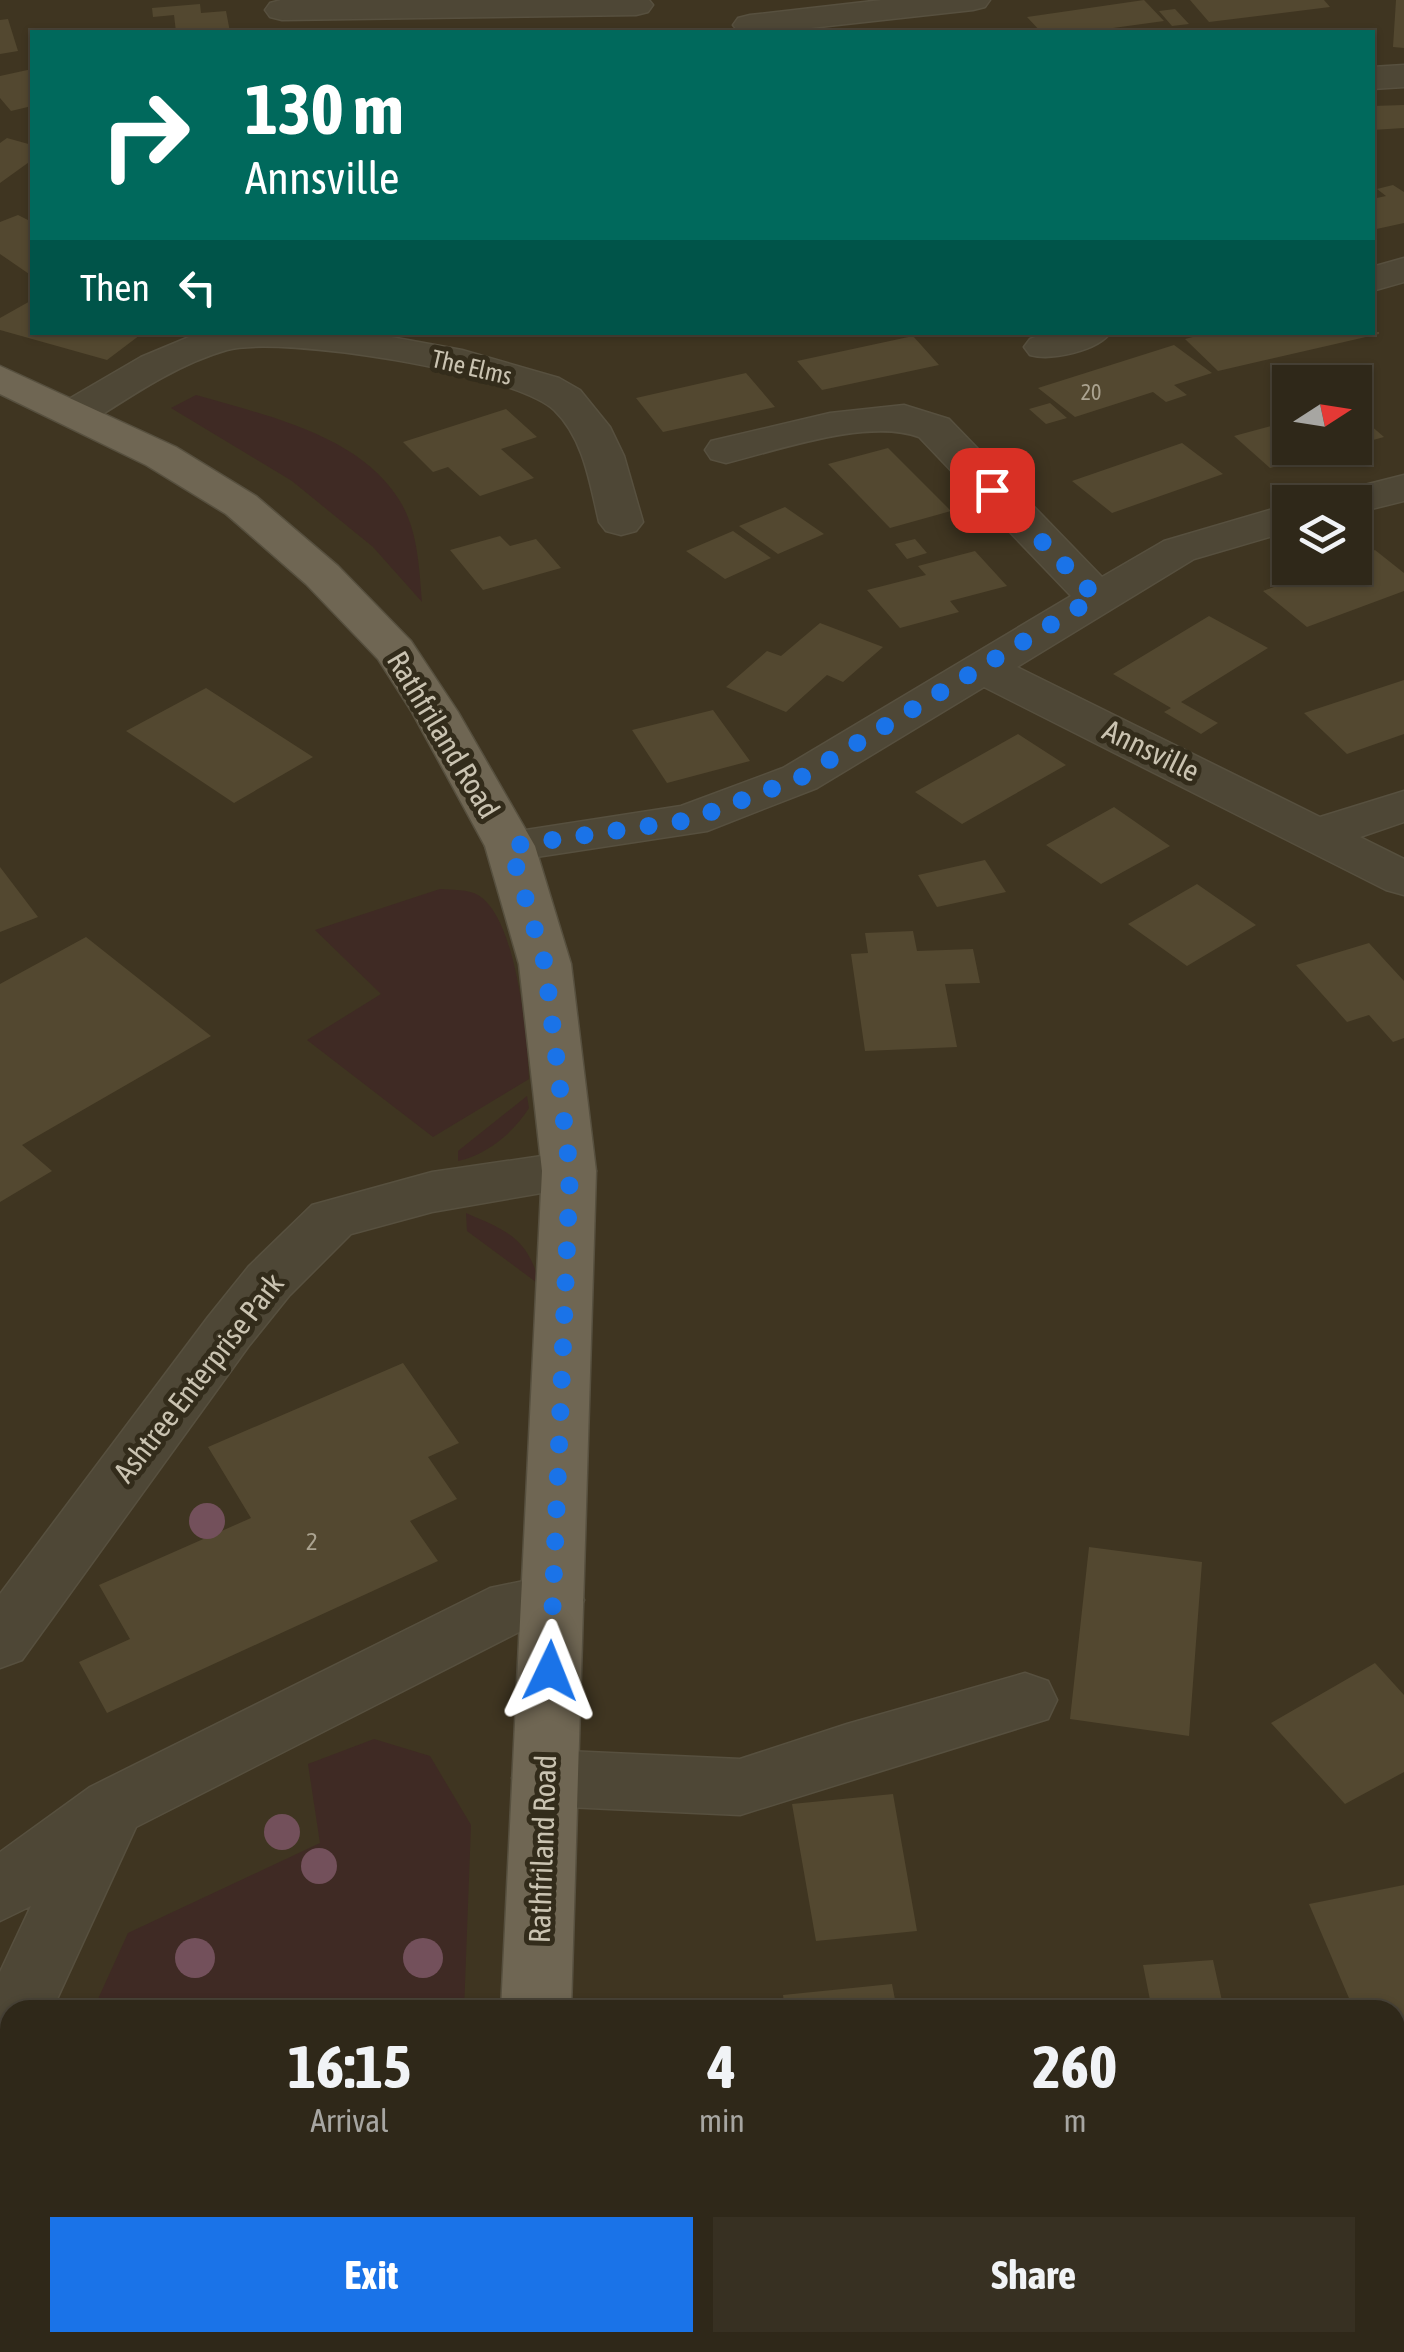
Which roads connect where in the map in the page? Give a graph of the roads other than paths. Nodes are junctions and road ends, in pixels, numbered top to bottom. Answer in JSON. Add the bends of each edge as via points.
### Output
{"nodes":[{"id":1,"x":973,"y":0,"type":"edge"},
{"id":2,"x":636,"y":6,"type":"dead end"},
{"id":3,"x":282,"y":14,"type":"edge"},
{"id":4,"x":750,"y":25,"type":"dead end"},
{"id":5,"x":1404,"y":76,"type":"edge"},
{"id":6,"x":1375,"y":78,"type":"edge"},
{"id":7,"x":1404,"y":270,"type":"edge"},
{"id":8,"x":1375,"y":278,"type":"edge"},
{"id":9,"x":240,"y":335,"type":"edge"},
{"id":10,"x":255,"y":335,"type":"edge"},
{"id":11,"x":1082,"y":335,"type":"edge"},
{"id":12,"x":1044,"y":347,"type":"dead end"},
{"id":13,"x":0,"y":378,"type":"edge"},
{"id":14,"x":77,"y":412,"type":"junction"},
{"id":15,"x":726,"y":450,"type":"dead end"},
{"id":16,"x":1404,"y":488,"type":"edge"},
{"id":17,"x":1372,"y":496,"type":"edge"},
{"id":18,"x":621,"y":522,"type":"dead end"},
{"id":19,"x":1272,"y":523,"type":"edge"},
{"id":20,"x":1096,"y":597,"type":"junction"},
{"id":21,"x":982,"y":668,"type":"junction"},
{"id":22,"x":1404,"y":806,"type":"edge"},
{"id":23,"x":1318,"y":834,"type":"junction"},
{"id":24,"x":510,"y":846,"type":"junction"},
{"id":25,"x":1404,"y":880,"type":"edge"},
{"id":26,"x":570,"y":1171,"type":"junction"},
{"id":27,"x":553,"y":1600,"type":"junction"},
{"id":28,"x":0,"y":1642,"type":"edge"},
{"id":29,"x":1025,"y":1700,"type":"dead end"},
{"id":30,"x":546,"y":1778,"type":"junction"},
{"id":31,"x":112,"y":1806,"type":"junction"},
{"id":32,"x":0,"y":1892,"type":"edge"},
{"id":33,"x":22,"y":2000,"type":"edge"},
{"id":34,"x":536,"y":2000,"type":"edge"}],
"edges":[{"from":1,"to":4,"type":"street"},
{"from":2,"to":3,"type":"street"},
{"from":5,"to":6,"type":"street"},
{"from":7,"to":8,"type":"street"},
{"from":9,"to":14,"type":"street","name":"The Elms","via":[[170,355]]},
{"from":10,"to":18,"type":"street","name":"The Elms","via":[[357,344],[507,371],[563,396],[600,442]]},
{"from":11,"to":12,"type":"street"},
{"from":13,"to":14,"type":"main road","name":"Rathfriland Road"},
{"from":14,"to":24,"type":"main road","name":"Rathfriland Road","via":[[241,505],[322,575],[395,650]]},
{"from":15,"to":20,"type":"street","via":[[830,425],[904,417],[934,428]]},
{"from":16,"to":17,"type":"street"},
{"from":19,"to":20,"type":"street","via":[[1178,550]]},
{"from":20,"to":21,"type":"street"},
{"from":21,"to":23,"type":"street","name":"Annsville"},
{"from":21,"to":24,"type":"street","via":[[800,778],[690,820]]},
{"from":22,"to":23,"type":"street"},
{"from":23,"to":25,"type":"street","name":"Annsville"},
{"from":24,"to":26,"type":"main road","name":"Rathfriland Road","via":[[545,964]]},
{"from":26,"to":27,"type":"main road","name":"Rathfriland Road"},
{"from":26,"to":28,"type":"street","name":"Ashtree Enterprise Park","via":[[432,1192],[332,1219],[228,1332]]},
{"from":27,"to":30,"type":"main road","name":"Rathfriland Road"},
{"from":27,"to":31,"type":"street","via":[[512,1606]]},
{"from":29,"to":30,"type":"street","via":[[740,1787]]},
{"from":30,"to":34,"type":"main road","name":"Rathfriland Road"},
{"from":31,"to":32,"type":"street"},
{"from":31,"to":33,"type":"street"}]}
